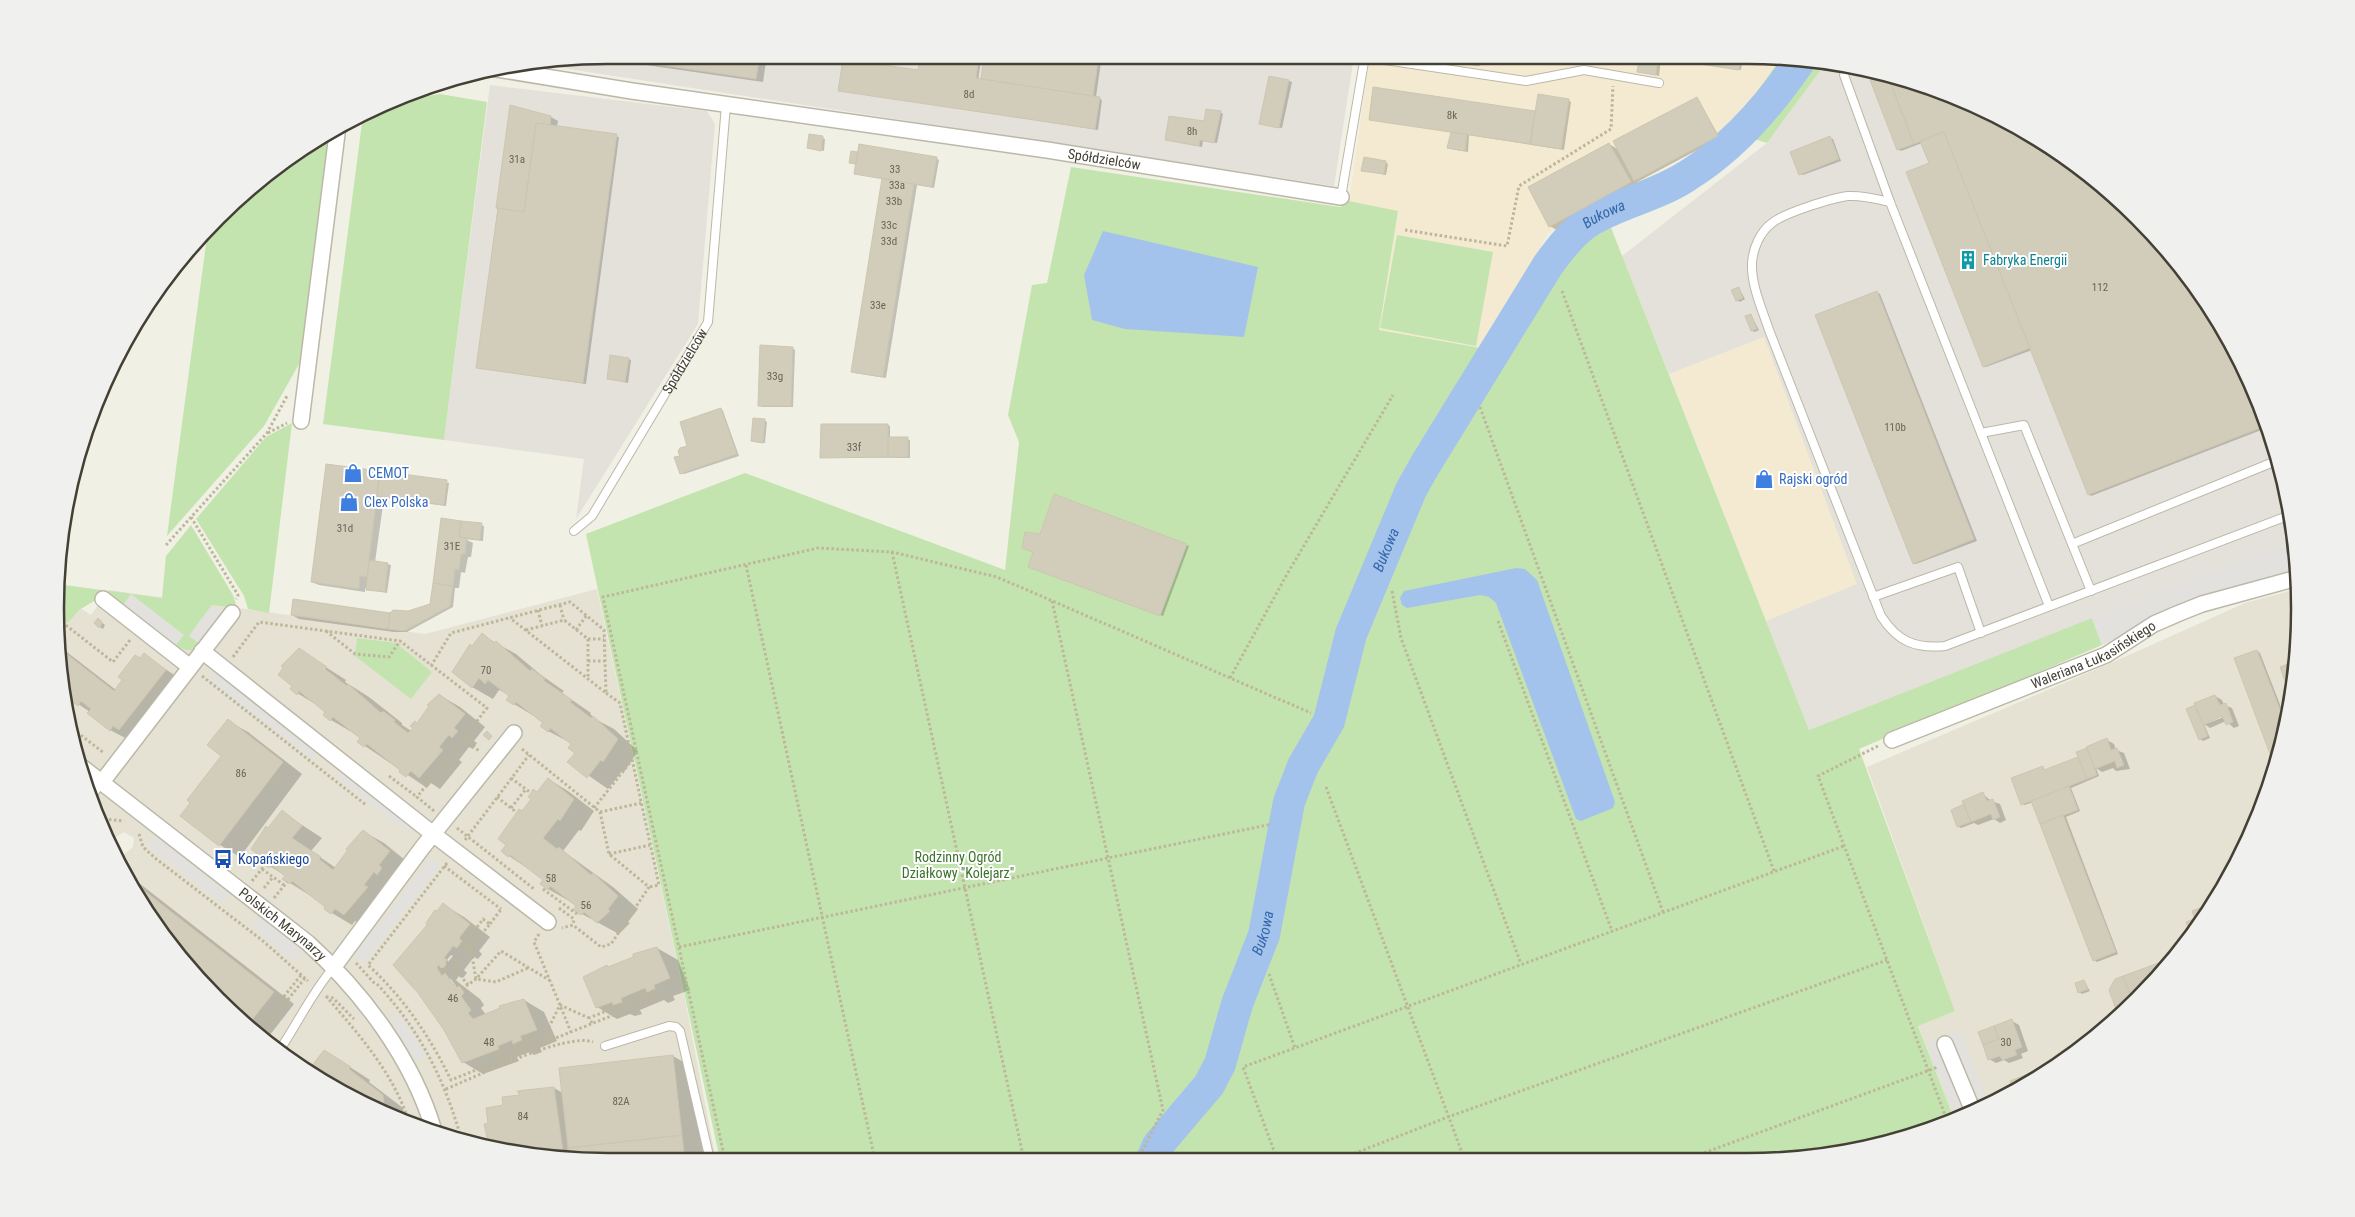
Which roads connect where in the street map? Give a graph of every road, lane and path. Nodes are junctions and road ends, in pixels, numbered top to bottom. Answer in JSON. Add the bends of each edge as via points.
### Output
{"nodes":[{"id":1,"x":1364,"y":64,"type":"edge"},
{"id":2,"x":1417,"y":64,"type":"edge"},
{"id":3,"x":515,"y":72,"type":"edge"},
{"id":4,"x":1845,"y":73,"type":"edge"},
{"id":5,"x":1614,"y":75,"type":"junction"},
{"id":6,"x":1659,"y":83,"type":"dead end"},
{"id":7,"x":726,"y":104,"type":"junction"},
{"id":8,"x":337,"y":137,"type":"edge"},
{"id":9,"x":1341,"y":197,"type":"joint"},
{"id":10,"x":1890,"y":202,"type":"junction"},
{"id":11,"x":1405,"y":230,"type":"dead end"},
{"id":12,"x":1562,"y":290,"type":"dead end"},
{"id":13,"x":290,"y":389,"type":"dead end"},
{"id":14,"x":1394,"y":395,"type":"dead end"},
{"id":15,"x":1480,"y":407,"type":"dead end"},
{"id":16,"x":301,"y":421,"type":"dead end"},
{"id":17,"x":1981,"y":433,"type":"junction"},
{"id":18,"x":2271,"y":463,"type":"edge"},
{"id":19,"x":191,"y":517,"type":"junction"},
{"id":20,"x":2284,"y":517,"type":"edge"},
{"id":21,"x":574,"y":531,"type":"dead end"},
{"id":22,"x":2072,"y":544,"type":"junction"},
{"id":23,"x":166,"y":545,"type":"dead end"},
{"id":24,"x":892,"y":552,"type":"junction"},
{"id":25,"x":746,"y":565,"type":"junction"},
{"id":26,"x":2290,"y":580,"type":"edge"},
{"id":27,"x":2091,"y":590,"type":"junction"},
{"id":28,"x":1392,"y":592,"type":"dead end"},
{"id":29,"x":1873,"y":597,"type":"junction"},
{"id":30,"x":103,"y":599,"type":"dead end"},
{"id":31,"x":1052,"y":601,"type":"junction"},
{"id":32,"x":560,"y":605,"type":"junction"},
{"id":33,"x":2049,"y":606,"type":"junction"},
{"id":34,"x":538,"y":610,"type":"junction"},
{"id":35,"x":232,"y":613,"type":"joint"},
{"id":36,"x":586,"y":616,"type":"junction"},
{"id":37,"x":510,"y":618,"type":"junction"},
{"id":38,"x":564,"y":620,"type":"junction"},
{"id":39,"x":1498,"y":621,"type":"dead end"},
{"id":40,"x":64,"y":624,"type":"edge"},
{"id":41,"x":542,"y":626,"type":"junction"},
{"id":42,"x":526,"y":630,"type":"junction"},
{"id":43,"x":576,"y":630,"type":"junction"},
{"id":44,"x":326,"y":631,"type":"junction"},
{"id":45,"x":1981,"y":633,"type":"junction"},
{"id":46,"x":134,"y":634,"type":"dead end"},
{"id":47,"x":604,"y":638,"type":"junction"},
{"id":48,"x":588,"y":639,"type":"junction"},
{"id":49,"x":400,"y":641,"type":"junction"},
{"id":50,"x":202,"y":651,"type":"junction"},
{"id":51,"x":588,"y":661,"type":"junction"},
{"id":52,"x":605,"y":661,"type":"junction"},
{"id":53,"x":431,"y":666,"type":"junction"},
{"id":54,"x":190,"y":667,"type":"junction"},
{"id":55,"x":224,"y":668,"type":"junction"},
{"id":56,"x":1230,"y":678,"type":"junction"},
{"id":57,"x":588,"y":679,"type":"junction"},
{"id":58,"x":606,"y":693,"type":"junction"},
{"id":59,"x":1311,"y":713,"type":"dead end"},
{"id":60,"x":78,"y":733,"type":"edge"},
{"id":61,"x":512,"y":736,"type":"joint"},
{"id":62,"x":464,"y":738,"type":"junction"},
{"id":63,"x":1892,"y":740,"type":"dead end"},
{"id":64,"x":1861,"y":754,"type":"dead end"},
{"id":65,"x":529,"y":755,"type":"junction"},
{"id":66,"x":632,"y":760,"type":"junction"},
{"id":67,"x":492,"y":761,"type":"junction"},
{"id":68,"x":117,"y":763,"type":"junction"},
{"id":69,"x":89,"y":773,"type":"edge"},
{"id":70,"x":511,"y":778,"type":"junction"},
{"id":71,"x":102,"y":782,"type":"junction"},
{"id":72,"x":1326,"y":787,"type":"dead end"},
{"id":73,"x":526,"y":789,"type":"junction"},
{"id":74,"x":96,"y":791,"type":"edge"},
{"id":75,"x":530,"y":793,"type":"dead end"},
{"id":76,"x":497,"y":797,"type":"junction"},
{"id":77,"x":642,"y":803,"type":"junction"},
{"id":78,"x":369,"y":807,"type":"dead end"},
{"id":79,"x":511,"y":808,"type":"junction"},
{"id":80,"x":594,"y":808,"type":"junction"},
{"id":81,"x":516,"y":812,"type":"dead end"},
{"id":82,"x":600,"y":812,"type":"junction"},
{"id":83,"x":106,"y":818,"type":"edge"},
{"id":84,"x":444,"y":819,"type":"junction"},
{"id":85,"x":128,"y":823,"type":"dead end"},
{"id":86,"x":1272,"y":824,"type":"dead end"},
{"id":87,"x":137,"y":830,"type":"dead end"},
{"id":88,"x":432,"y":834,"type":"junction"},
{"id":89,"x":468,"y":836,"type":"junction"},
{"id":90,"x":650,"y":845,"type":"junction"},
{"id":91,"x":1844,"y":846,"type":"junction"},
{"id":92,"x":422,"y":848,"type":"junction"},
{"id":93,"x":456,"y":852,"type":"junction"},
{"id":94,"x":609,"y":854,"type":"junction"},
{"id":95,"x":1108,"y":858,"type":"junction"},
{"id":96,"x":445,"y":866,"type":"junction"},
{"id":97,"x":1774,"y":871,"type":"junction"},
{"id":98,"x":273,"y":877,"type":"junction"},
{"id":99,"x":252,"y":882,"type":"dead end"},
{"id":100,"x":649,"y":887,"type":"junction"},
{"id":101,"x":965,"y":888,"type":"junction"},
{"id":102,"x":262,"y":890,"type":"dead end"},
{"id":103,"x":540,"y":893,"type":"junction"},
{"id":104,"x":512,"y":895,"type":"junction"},
{"id":105,"x":547,"y":898,"type":"dead end"},
{"id":106,"x":274,"y":899,"type":"dead end"},
{"id":107,"x":554,"y":904,"type":"dead end"},
{"id":108,"x":501,"y":910,"type":"junction"},
{"id":109,"x":1663,"y":912,"type":"junction"},
{"id":110,"x":822,"y":916,"type":"junction"},
{"id":111,"x":574,"y":919,"type":"junction"},
{"id":112,"x":490,"y":924,"type":"junction"},
{"id":113,"x":573,"y":925,"type":"junction"},
{"id":114,"x":551,"y":926,"type":"junction"},
{"id":115,"x":1612,"y":931,"type":"junction"},
{"id":116,"x":460,"y":944,"type":"dead end"},
{"id":117,"x":679,"y":947,"type":"junction"},
{"id":118,"x":471,"y":948,"type":"junction"},
{"id":119,"x":1887,"y":960,"type":"junction"},
{"id":120,"x":446,"y":962,"type":"dead end"},
{"id":121,"x":1521,"y":964,"type":"junction"},
{"id":122,"x":454,"y":967,"type":"junction"},
{"id":123,"x":332,"y":968,"type":"junction"},
{"id":124,"x":528,"y":968,"type":"junction"},
{"id":125,"x":1269,"y":974,"type":"dead end"},
{"id":126,"x":301,"y":975,"type":"junction"},
{"id":127,"x":476,"y":979,"type":"junction"},
{"id":128,"x":550,"y":981,"type":"junction"},
{"id":129,"x":377,"y":984,"type":"dead end"},
{"id":130,"x":468,"y":985,"type":"junction"},
{"id":131,"x":462,"y":989,"type":"dead end"},
{"id":132,"x":619,"y":1004,"type":"junction"},
{"id":133,"x":560,"y":1005,"type":"junction"},
{"id":134,"x":1408,"y":1006,"type":"junction"},
{"id":135,"x":622,"y":1011,"type":"junction"},
{"id":136,"x":589,"y":1018,"type":"junction"},
{"id":137,"x":592,"y":1023,"type":"junction"},
{"id":138,"x":360,"y":1026,"type":"dead end"},
{"id":139,"x":260,"y":1027,"type":"edge"},
{"id":140,"x":264,"y":1030,"type":"edge"},
{"id":141,"x":571,"y":1032,"type":"junction"},
{"id":142,"x":546,"y":1033,"type":"junction"},
{"id":143,"x":550,"y":1041,"type":"junction"},
{"id":144,"x":518,"y":1043,"type":"junction"},
{"id":145,"x":1945,"y":1044,"type":"dead end"},
{"id":146,"x":283,"y":1045,"type":"edge"},
{"id":147,"x":605,"y":1046,"type":"joint"},
{"id":148,"x":1295,"y":1048,"type":"junction"},
{"id":149,"x":522,"y":1052,"type":"junction"},
{"id":150,"x":499,"y":1061,"type":"junction"},
{"id":151,"x":1935,"y":1069,"type":"dead end"},
{"id":152,"x":1929,"y":1071,"type":"junction"},
{"id":153,"x":446,"y":1089,"type":"junction"},
{"id":154,"x":404,"y":1094,"type":"dead end"},
{"id":155,"x":1970,"y":1105,"type":"edge"},
{"id":156,"x":406,"y":1114,"type":"edge"},
{"id":157,"x":412,"y":1116,"type":"edge"},
{"id":158,"x":1945,"y":1116,"type":"edge"},
{"id":159,"x":1448,"y":1117,"type":"junction"},
{"id":160,"x":431,"y":1123,"type":"edge"},
{"id":161,"x":459,"y":1132,"type":"edge"},
{"id":162,"x":708,"y":1153,"type":"edge"},
{"id":163,"x":723,"y":1153,"type":"edge"},
{"id":164,"x":874,"y":1153,"type":"edge"},
{"id":165,"x":1022,"y":1153,"type":"edge"},
{"id":166,"x":1141,"y":1153,"type":"edge"},
{"id":167,"x":1275,"y":1153,"type":"edge"},
{"id":168,"x":1355,"y":1153,"type":"edge"},
{"id":169,"x":1462,"y":1153,"type":"edge"},
{"id":170,"x":1704,"y":1153,"type":"edge"}],
"edges":[{"from":1,"to":9,"type":"lane","name":"Spółdzielców"},
{"from":2,"to":5,"type":"lane","name":"Spółdzielców","via":[[1526,81],[1584,70]]},
{"from":3,"to":7,"type":"street","name":"Spółdzielców"},
{"from":4,"to":10,"type":"lane"},
{"from":5,"to":6,"type":"lane","name":"Spółdzielców"},
{"from":5,"to":11,"type":"path","via":[[1611,128],[1519,186],[1507,246]]},
{"from":7,"to":9,"type":"street","name":"Spółdzielców","via":[[1047,150]]},
{"from":7,"to":21,"type":"lane","name":"Spółdzielców","via":[[708,322],[592,516]]},
{"from":8,"to":16,"type":"street"},
{"from":10,"to":17,"type":"lane"},
{"from":10,"to":29,"type":"lane","via":[[1849,196],[1773,222],[1762,233],[1752,263],[1756,289],[1769,330]]},
{"from":12,"to":97,"type":"path"},
{"from":13,"to":19,"type":"path","via":[[267,433]]},
{"from":14,"to":56,"type":"path","via":[[1286,576]]},
{"from":15,"to":109,"type":"path"},
{"from":17,"to":22,"type":"lane","via":[[2024,425]]},
{"from":17,"to":33,"type":"lane"},
{"from":18,"to":22,"type":"lane"},
{"from":19,"to":23,"type":"path"},
{"from":19,"to":35,"type":"path","via":[[238,595]]},
{"from":20,"to":27,"type":"lane"},
{"from":22,"to":27,"type":"lane"},
{"from":24,"to":25,"type":"path","via":[[818,548]]},
{"from":24,"to":31,"type":"path","via":[[997,577]]},
{"from":24,"to":101,"type":"path"},
{"from":25,"to":110,"type":"path"},
{"from":25,"to":117,"type":"path","via":[[603,597]]},
{"from":26,"to":63,"type":"street","name":"Waleriana Łukasińskiego","via":[[2177,614],[2154,624],[2106,655]]},
{"from":27,"to":33,"type":"lane"},
{"from":28,"to":121,"type":"path","via":[[1401,638]]},
{"from":29,"to":45,"type":"lane","via":[[1891,631],[1926,648],[1945,646]]},
{"from":29,"to":45,"type":"lane","via":[[1958,567]]},
{"from":30,"to":54,"type":"street"},
{"from":31,"to":56,"type":"path"},
{"from":31,"to":95,"type":"path"},
{"from":32,"to":34,"type":"path"},
{"from":32,"to":36,"type":"path","via":[[570,602]]},
{"from":32,"to":38,"type":"path"},
{"from":33,"to":45,"type":"lane"},
{"from":34,"to":37,"type":"path"},
{"from":34,"to":41,"type":"path"},
{"from":35,"to":50,"type":"street"},
{"from":36,"to":43,"type":"path"},
{"from":36,"to":47,"type":"path","via":[[604,630]]},
{"from":37,"to":42,"type":"path"},
{"from":37,"to":53,"type":"path","via":[[451,632]]},
{"from":38,"to":41,"type":"path"},
{"from":38,"to":43,"type":"path"},
{"from":39,"to":115,"type":"path"},
{"from":40,"to":46,"type":"path","via":[[113,662]]},
{"from":41,"to":42,"type":"path"},
{"from":42,"to":57,"type":"path"},
{"from":43,"to":48,"type":"path"},
{"from":44,"to":49,"type":"path"},
{"from":44,"to":49,"type":"path","via":[[355,654],[389,657]]},
{"from":44,"to":55,"type":"path","via":[[259,622]]},
{"from":47,"to":48,"type":"path"},
{"from":47,"to":52,"type":"path"},
{"from":48,"to":51,"type":"path"},
{"from":49,"to":53,"type":"path"},
{"from":50,"to":54,"type":"street"},
{"from":50,"to":55,"type":"street"},
{"from":51,"to":52,"type":"path"},
{"from":51,"to":57,"type":"path"},
{"from":52,"to":58,"type":"path"},
{"from":53,"to":62,"type":"path","via":[[487,708]]},
{"from":54,"to":68,"type":"street"},
{"from":54,"to":78,"type":"path"},
{"from":55,"to":88,"type":"street"},
{"from":56,"to":59,"type":"path"},
{"from":57,"to":58,"type":"path"},
{"from":58,"to":66,"type":"path","via":[[620,703]]},
{"from":60,"to":68,"type":"path"},
{"from":61,"to":65,"type":"path"},
{"from":61,"to":67,"type":"street"},
{"from":62,"to":67,"type":"path"},
{"from":62,"to":84,"type":"path","via":[[417,797]]},
{"from":64,"to":91,"type":"path","via":[[1818,776]]},
{"from":65,"to":70,"type":"path"},
{"from":65,"to":80,"type":"path"},
{"from":66,"to":77,"type":"path"},
{"from":66,"to":80,"type":"path"},
{"from":67,"to":84,"type":"street"},
{"from":68,"to":71,"type":"street"},
{"from":69,"to":71,"type":"street","name":"Polskich Marynarzy"},
{"from":70,"to":73,"type":"path"},
{"from":70,"to":76,"type":"path"},
{"from":71,"to":74,"type":"lane"},
{"from":71,"to":123,"type":"street","name":"Polskich Marynarzy","via":[[308,943]]},
{"from":72,"to":134,"type":"path"},
{"from":73,"to":75,"type":"path"},
{"from":73,"to":79,"type":"path"},
{"from":76,"to":79,"type":"path"},
{"from":76,"to":89,"type":"path"},
{"from":77,"to":82,"type":"path"},
{"from":77,"to":90,"type":"path"},
{"from":79,"to":81,"type":"path"},
{"from":80,"to":82,"type":"path"},
{"from":82,"to":94,"type":"path"},
{"from":83,"to":85,"type":"path"},
{"from":84,"to":88,"type":"street"},
{"from":84,"to":89,"type":"path"},
{"from":86,"to":95,"type":"path"},
{"from":87,"to":126,"type":"path","via":[[143,847]]},
{"from":88,"to":92,"type":"street"},
{"from":88,"to":93,"type":"street"},
{"from":89,"to":93,"type":"path"},
{"from":89,"to":103,"type":"path"},
{"from":90,"to":94,"type":"path"},
{"from":90,"to":100,"type":"path","via":[[659,885]]},
{"from":91,"to":97,"type":"path"},
{"from":91,"to":119,"type":"path"},
{"from":92,"to":96,"type":"path"},
{"from":92,"to":123,"type":"street"},
{"from":93,"to":96,"type":"path"},
{"from":93,"to":104,"type":"street"},
{"from":94,"to":100,"type":"path"},
{"from":95,"to":101,"type":"path"},
{"from":95,"to":166,"type":"path","via":[[1163,1110]]},
{"from":96,"to":108,"type":"path"},
{"from":96,"to":150,"type":"path","via":[[368,965],[411,1012],[438,1052],[451,1080]]},
{"from":97,"to":109,"type":"path"},
{"from":98,"to":99,"type":"path","via":[[264,867]]},
{"from":98,"to":102,"type":"path"},
{"from":98,"to":106,"type":"path","via":[[285,884]]},
{"from":100,"to":113,"type":"path","via":[[611,944],[601,947]]},
{"from":101,"to":110,"type":"path"},
{"from":101,"to":165,"type":"path"},
{"from":103,"to":105,"type":"path"},
{"from":103,"to":111,"type":"path","via":[[544,888],[577,913]]},
{"from":104,"to":108,"type":"path"},
{"from":104,"to":114,"type":"street"},
{"from":107,"to":111,"type":"path"},
{"from":108,"to":112,"type":"path"},
{"from":109,"to":115,"type":"path"},
{"from":110,"to":117,"type":"path"},
{"from":110,"to":164,"type":"path"},
{"from":111,"to":113,"type":"path"},
{"from":112,"to":118,"type":"path"},
{"from":112,"to":118,"type":"path","via":[[483,919],[469,938]]},
{"from":113,"to":114,"type":"path"},
{"from":114,"to":128,"type":"path","via":[[534,942]]},
{"from":115,"to":121,"type":"path"},
{"from":116,"to":118,"type":"path"},
{"from":117,"to":163,"type":"path"},
{"from":118,"to":122,"type":"path"},
{"from":118,"to":127,"type":"path"},
{"from":119,"to":152,"type":"path"},
{"from":119,"to":159,"type":"path"},
{"from":120,"to":122,"type":"path"},
{"from":121,"to":134,"type":"path"},
{"from":122,"to":130,"type":"path"},
{"from":123,"to":146,"type":"lane","via":[[310,997]]},
{"from":123,"to":160,"type":"street","name":"Polskich Marynarzy","via":[[400,1053]]},
{"from":124,"to":127,"type":"path","via":[[496,982]]},
{"from":124,"to":127,"type":"path","via":[[501,951]]},
{"from":124,"to":128,"type":"path"},
{"from":125,"to":148,"type":"path"},
{"from":126,"to":139,"type":"path"},
{"from":126,"to":140,"type":"path","via":[[305,978]]},
{"from":127,"to":130,"type":"path"},
{"from":128,"to":133,"type":"path"},
{"from":129,"to":153,"type":"path","via":[[414,1030]]},
{"from":130,"to":131,"type":"path"},
{"from":132,"to":135,"type":"path"},
{"from":132,"to":135,"type":"path","via":[[653,991],[656,998]]},
{"from":132,"to":136,"type":"path"},
{"from":133,"to":136,"type":"path"},
{"from":133,"to":141,"type":"path"},
{"from":133,"to":142,"type":"path"},
{"from":134,"to":148,"type":"path"},
{"from":134,"to":159,"type":"path"},
{"from":135,"to":137,"type":"path"},
{"from":136,"to":137,"type":"path"},
{"from":137,"to":141,"type":"path"},
{"from":138,"to":156,"type":"path","via":[[333,998],[326,996],[381,1064]]},
{"from":141,"to":143,"type":"path"},
{"from":142,"to":143,"type":"path"},
{"from":142,"to":144,"type":"path"},
{"from":143,"to":149,"type":"path"},
{"from":144,"to":149,"type":"path"},
{"from":144,"to":150,"type":"path","via":[[495,1052]]},
{"from":145,"to":155,"type":"street"},
{"from":147,"to":153,"type":"path","via":[[588,1040],[555,1045]]},
{"from":147,"to":162,"type":"lane","via":[[676,1026],[680,1031]]},
{"from":148,"to":167,"type":"path","via":[[1243,1067]]},
{"from":149,"to":150,"type":"path"},
{"from":151,"to":152,"type":"path"},
{"from":152,"to":158,"type":"path"},
{"from":152,"to":170,"type":"path"},
{"from":153,"to":161,"type":"path"},
{"from":154,"to":157,"type":"path"},
{"from":159,"to":168,"type":"path"},
{"from":159,"to":169,"type":"path"}]}
